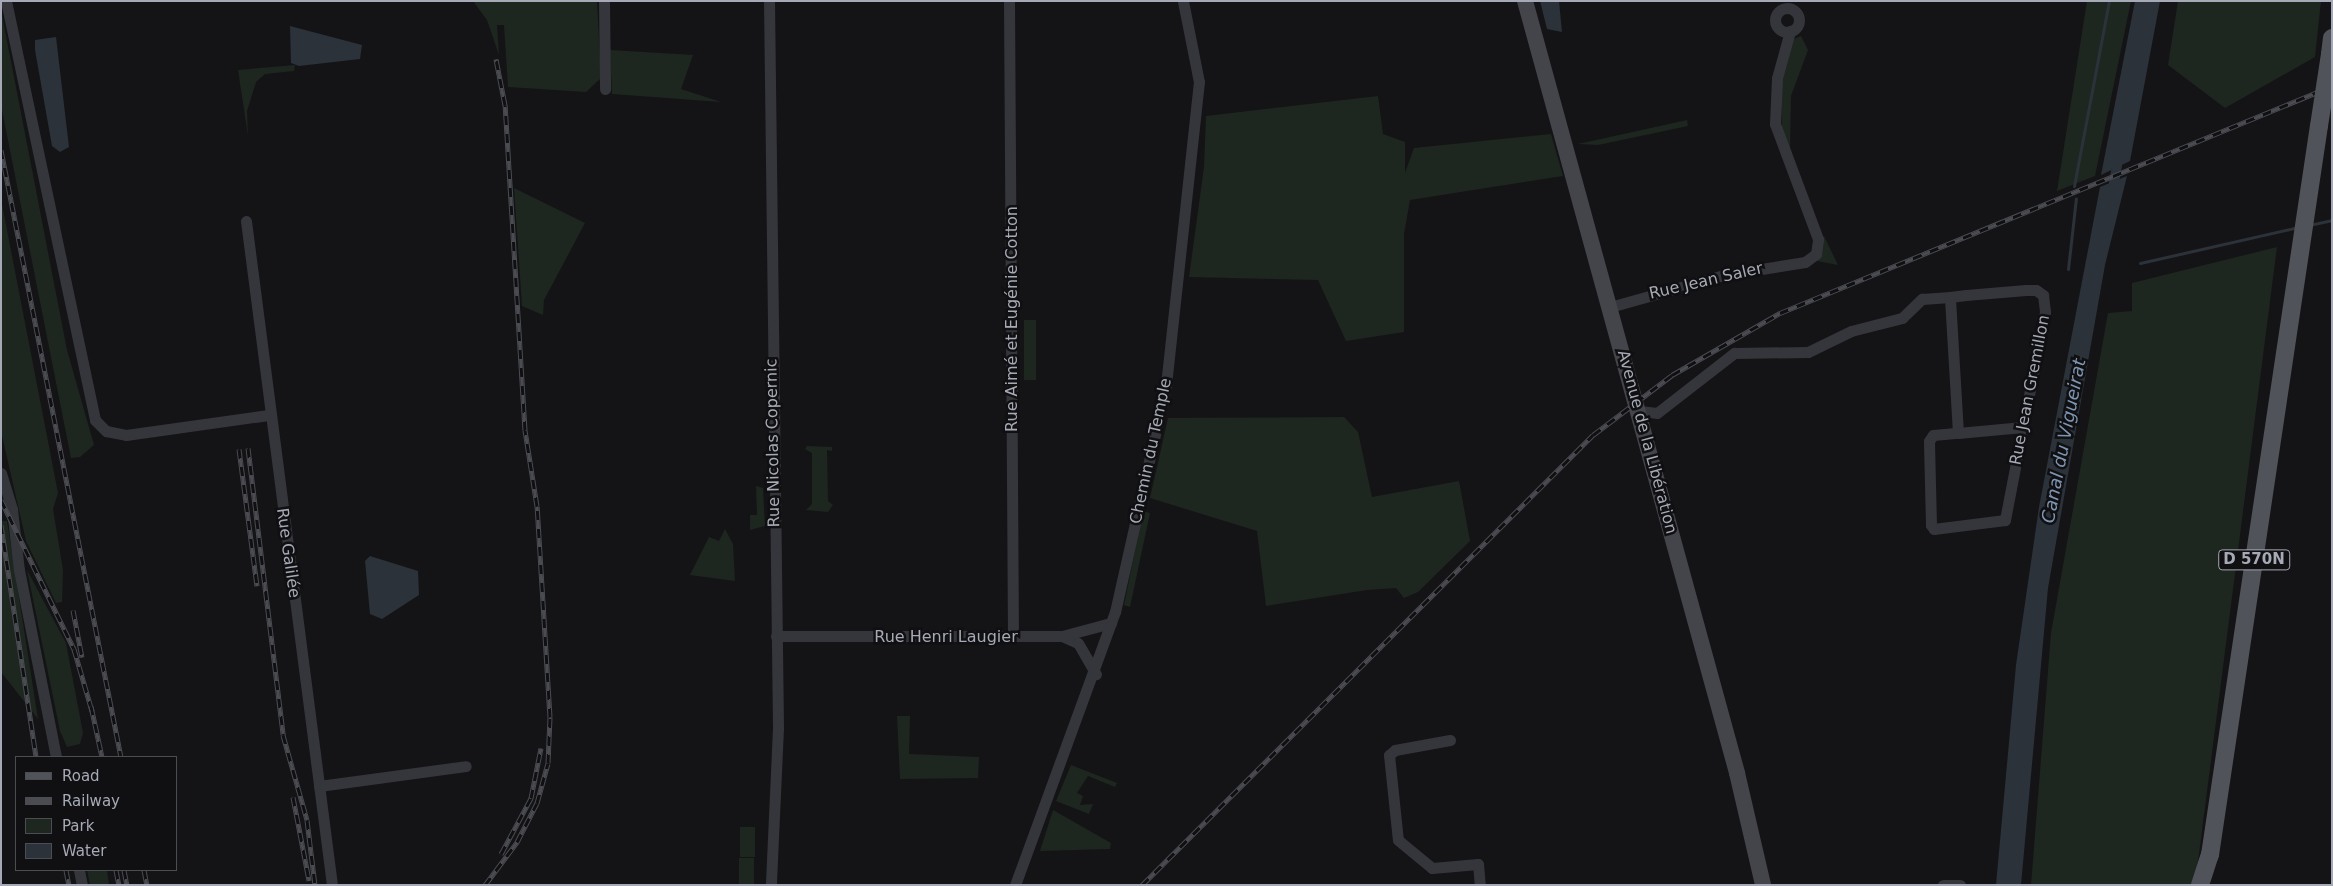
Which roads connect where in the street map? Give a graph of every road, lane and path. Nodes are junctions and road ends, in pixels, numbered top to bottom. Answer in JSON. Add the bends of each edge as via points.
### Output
{"nodes":[{"id":1,"x":6,"y":1,"type":"edge"},
{"id":2,"x":604,"y":1,"type":"edge"},
{"id":3,"x":768,"y":1,"type":"edge"},
{"id":4,"x":1010,"y":1,"type":"edge"},
{"id":5,"x":1183,"y":1,"type":"edge"},
{"id":6,"x":1526,"y":1,"type":"edge"},
{"id":7,"x":1788,"y":5,"type":"edge"},
{"id":8,"x":1778,"y":28,"type":"junction"},
{"id":9,"x":1790,"y":32,"type":"junction"},
{"id":10,"x":2331,"y":46,"type":"edge"},
{"id":11,"x":1781,"y":54,"type":"junction"},
{"id":12,"x":605,"y":89,"type":"dead end"},
{"id":13,"x":246,"y":221,"type":"dead end"},
{"id":14,"x":1950,"y":297,"type":"junction"},
{"id":15,"x":1610,"y":307,"type":"junction"},
{"id":16,"x":1638,"y":411,"type":"junction"},
{"id":17,"x":1657,"y":413,"type":"junction"},
{"id":18,"x":269,"y":416,"type":"junction"},
{"id":19,"x":2023,"y":427,"type":"junction"},
{"id":20,"x":1644,"y":430,"type":"junction"},
{"id":21,"x":1958,"y":433,"type":"junction"},
{"id":22,"x":1,"y":473,"type":"edge"},
{"id":23,"x":1111,"y":624,"type":"junction"},
{"id":24,"x":776,"y":636,"type":"junction"},
{"id":25,"x":1013,"y":636,"type":"junction"},
{"id":26,"x":1062,"y":636,"type":"junction"},
{"id":27,"x":1096,"y":674,"type":"junction"},
{"id":28,"x":1450,"y":740,"type":"dead end"},
{"id":29,"x":56,"y":756,"type":"edge"},
{"id":30,"x":466,"y":766,"type":"dead end"},
{"id":31,"x":319,"y":786,"type":"junction"},
{"id":32,"x":2209,"y":862,"type":"junction"},
{"id":33,"x":79,"y":871,"type":"edge"},
{"id":34,"x":82,"y":885,"type":"edge"},
{"id":35,"x":332,"y":885,"type":"edge"},
{"id":36,"x":771,"y":885,"type":"edge"},
{"id":37,"x":1015,"y":885,"type":"edge"},
{"id":38,"x":1480,"y":885,"type":"edge"},
{"id":39,"x":1763,"y":885,"type":"edge"},
{"id":40,"x":1943,"y":885,"type":"edge"},
{"id":41,"x":1960,"y":885,"type":"edge"},
{"id":42,"x":2200,"y":885,"type":"edge"},
{"id":43,"x":2210,"y":885,"type":"edge"}],
"edges":[{"from":1,"to":18,"type":"street","via":[[95,420],[106,431],[126,435]]},
{"from":2,"to":12,"type":"street"},
{"from":3,"to":24,"type":"street","name":"Rue Nicolas Copernic"},
{"from":4,"to":25,"type":"street","name":"Rue Aimé et Eugénie Cotton"},
{"from":5,"to":23,"type":"street","name":"Chemin du Temple","via":[[1199,82],[1189,206],[1166,385]]},
{"from":6,"to":15,"type":"main road","name":"Avenue de la Libération"},
{"from":7,"to":8,"type":"street","via":[[1775,16]]},
{"from":7,"to":9,"type":"street","via":[[1799,20]]},
{"from":8,"to":9,"type":"street"},
{"from":8,"to":11,"type":"street"},
{"from":9,"to":11,"type":"street"},
{"from":10,"to":32,"type":"main road","number":"D 570N","bridge":true},
{"from":11,"to":15,"type":"street","name":"Rue Jean Saler","via":[[1775,124],[1820,244],[1805,262],[1724,275]]},
{"from":13,"to":18,"type":"street","name":"Rue Galilée"},
{"from":14,"to":17,"type":"street","via":[[1922,299],[1902,318],[1851,331],[1808,352],[1734,353]]},
{"from":14,"to":19,"type":"street","name":"Rue Jean Gremillon","via":[[2026,290],[2043,295],[2045,312]]},
{"from":14,"to":21,"type":"street"},
{"from":15,"to":16,"type":"main road","name":"Avenue de la Libération"},
{"from":16,"to":17,"type":"street"},
{"from":16,"to":20,"type":"main road","name":"Avenue de la Libération"},
{"from":17,"to":20,"type":"street"},
{"from":18,"to":31,"type":"street","name":"Rue Galilée"},
{"from":19,"to":21,"type":"street"},
{"from":19,"to":21,"type":"street","name":"Rue Jean Gremillon","via":[[2005,520],[1934,529],[1931,525],[1929,441],[1933,435]]},
{"from":20,"to":39,"type":"main road","name":"Avenue de la Libération"},
{"from":22,"to":29,"type":"street","via":[[12,509],[19,570]]},
{"from":23,"to":26,"type":"street","name":"Rue Henri Laugier"},
{"from":23,"to":27,"type":"street","name":"Chemin du Temple"},
{"from":24,"to":25,"type":"street","name":"Rue Henri Laugier"},
{"from":24,"to":36,"type":"street","name":"Rue Nicolas Copernic"},
{"from":25,"to":26,"type":"street","name":"Rue Henri Laugier"},
{"from":26,"to":27,"type":"street","via":[[1078,643]]},
{"from":27,"to":37,"type":"street","name":"Chemin du Temple"},
{"from":28,"to":38,"type":"street","via":[[1395,750],[1389,755],[1398,840],[1432,868],[1478,864]]},
{"from":30,"to":31,"type":"street"},
{"from":31,"to":35,"type":"street","name":"Rue Galilée"},
{"from":32,"to":42,"type":"main road","number":"D 570N"},
{"from":32,"to":43,"type":"main road","number":"D 570N"},
{"from":33,"to":34,"type":"street"},
{"from":40,"to":41,"type":"street"}]}
